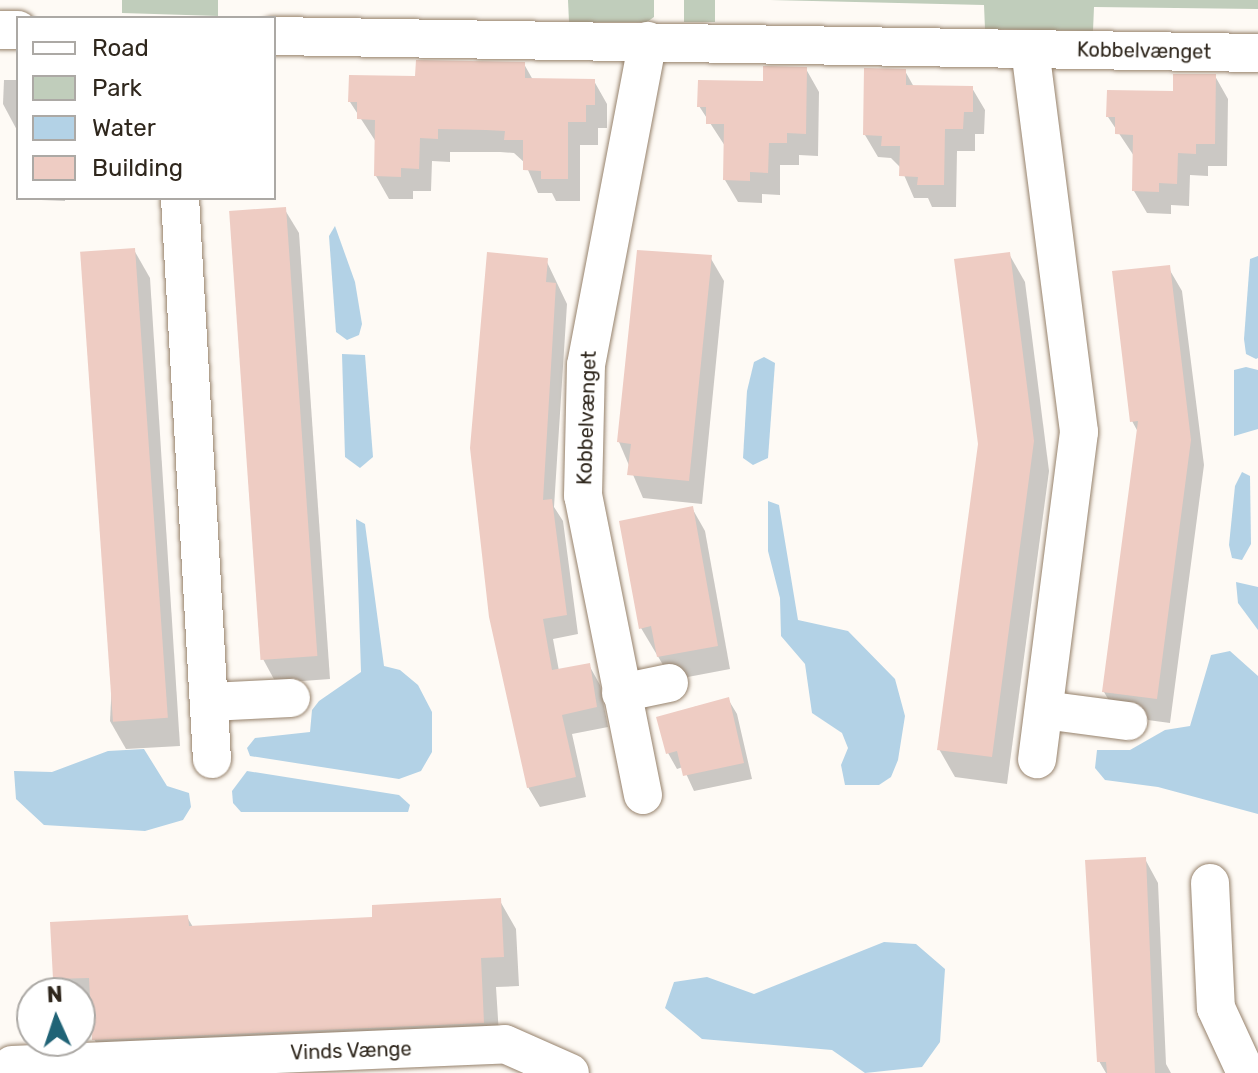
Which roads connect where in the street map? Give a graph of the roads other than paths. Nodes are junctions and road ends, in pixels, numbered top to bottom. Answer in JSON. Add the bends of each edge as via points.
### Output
{"nodes":[{"id":1,"x":276,"y":36,"type":"edge"},
{"id":2,"x":648,"y":41,"type":"junction"},
{"id":3,"x":1030,"y":49,"type":"junction"},
{"id":4,"x":1258,"y":53,"type":"edge"},
{"id":5,"x":180,"y":200,"type":"edge"},
{"id":6,"x":669,"y":683,"type":"dead end"},
{"id":7,"x":621,"y":693,"type":"junction"},
{"id":8,"x":291,"y":698,"type":"dead end"},
{"id":9,"x":209,"y":702,"type":"junction"},
{"id":10,"x":1044,"y":710,"type":"junction"},
{"id":11,"x":1128,"y":721,"type":"dead end"},
{"id":12,"x":212,"y":759,"type":"dead end"},
{"id":13,"x":1037,"y":759,"type":"dead end"},
{"id":14,"x":643,"y":795,"type":"dead end"},
{"id":15,"x":1210,"y":883,"type":"dead end"},
{"id":16,"x":451,"y":1060,"type":"edge"},
{"id":17,"x":12,"y":1065,"type":"dead end"},
{"id":18,"x":570,"y":1073,"type":"edge"},
{"id":19,"x":1246,"y":1073,"type":"edge"}],
"edges":[{"from":1,"to":2,"type":"street","name":"Kobbelvænget"},
{"from":2,"to":3,"type":"street","name":"Kobbelvænget"},
{"from":2,"to":7,"type":"street","name":"Kobbelvænget","via":[[586,365],[583,496]]},
{"from":3,"to":4,"type":"street","name":"Kobbelvænget"},
{"from":3,"to":10,"type":"street","via":[[1079,432]]},
{"from":5,"to":9,"type":"street"},
{"from":6,"to":7,"type":"street"},
{"from":7,"to":14,"type":"street","name":"Kobbelvænget"},
{"from":8,"to":9,"type":"street"},
{"from":9,"to":12,"type":"street"},
{"from":10,"to":11,"type":"street"},
{"from":10,"to":13,"type":"street"},
{"from":15,"to":19,"type":"street","via":[[1216,1008]]},
{"from":16,"to":17,"type":"street","name":"Vinds Vænge"},
{"from":16,"to":18,"type":"street","name":"Vinds Vænge","via":[[505,1044]]}]}
